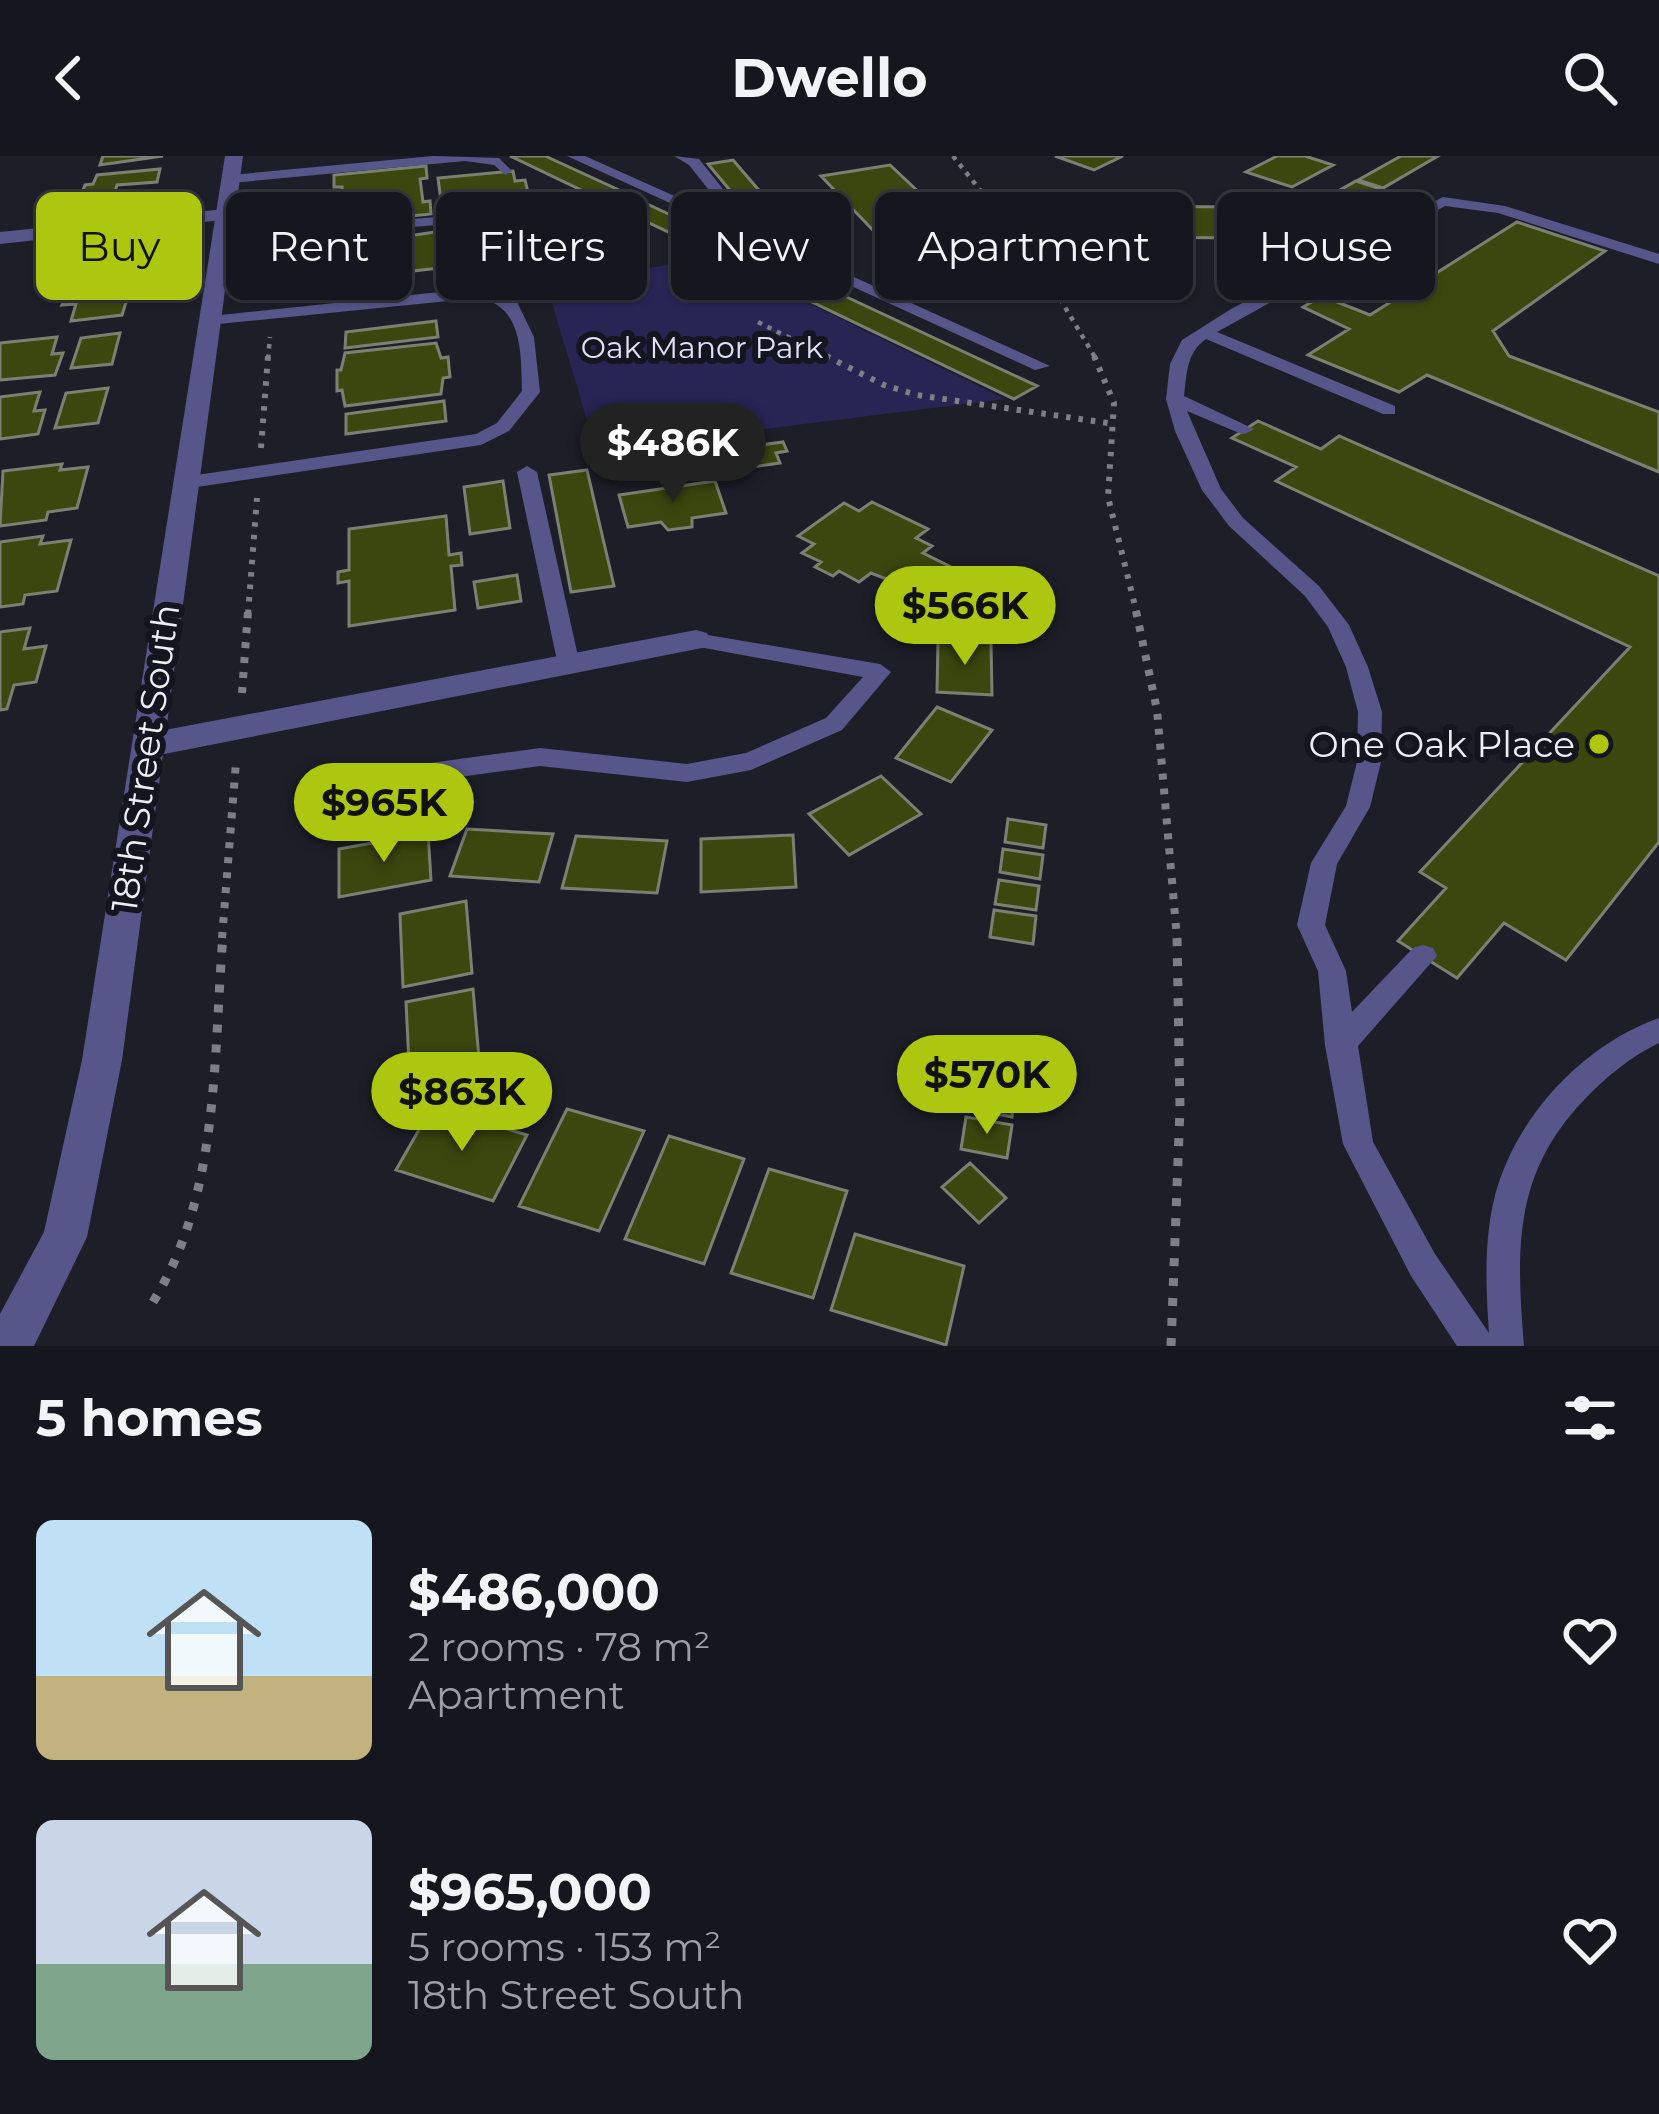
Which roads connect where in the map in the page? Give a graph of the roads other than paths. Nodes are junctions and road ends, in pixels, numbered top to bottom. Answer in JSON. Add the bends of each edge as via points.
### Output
{"nodes":[{"id":1,"x":574,"y":156,"type":"edge"},
{"id":2,"x":681,"y":156,"type":"edge"},
{"id":3,"x":232,"y":167,"type":"edge"},
{"id":4,"x":505,"y":171,"type":"dead end"},
{"id":5,"x":718,"y":192,"type":"edge"},
{"id":6,"x":671,"y":202,"type":"edge"},
{"id":7,"x":436,"y":221,"type":"edge"},
{"id":8,"x":223,"y":226,"type":"junction"},
{"id":9,"x":0,"y":238,"type":"edge"},
{"id":10,"x":1659,"y":259,"type":"edge"},
{"id":11,"x":851,"y":283,"type":"edge"},
{"id":12,"x":208,"y":320,"type":"junction"},
{"id":13,"x":1205,"y":333,"type":"junction"},
{"id":14,"x":1041,"y":366,"type":"dead end"},
{"id":15,"x":1175,"y":399,"type":"junction"},
{"id":16,"x":1389,"y":410,"type":"dead end"},
{"id":17,"x":1245,"y":429,"type":"dead end"},
{"id":18,"x":527,"y":472,"type":"dead end"},
{"id":19,"x":183,"y":483,"type":"junction"},
{"id":20,"x":696,"y":640,"type":"joint"},
{"id":21,"x":569,"y":665,"type":"junction"},
{"id":22,"x":149,"y":746,"type":"junction"},
{"id":23,"x":394,"y":777,"type":"dead end"},
{"id":24,"x":1423,"y":956,"type":"dead end"},
{"id":25,"x":1659,"y":1030,"type":"edge"},
{"id":26,"x":1340,"y":1046,"type":"junction"},
{"id":27,"x":11,"y":1342,"type":"edge"},
{"id":28,"x":1478,"y":1346,"type":"edge"},
{"id":29,"x":1507,"y":1346,"type":"edge"}],
"edges":[{"from":1,"to":6,"type":"lane"},
{"from":2,"to":5,"type":"lane"},
{"from":3,"to":4,"type":"lane","via":[[465,157],[499,162]]},
{"from":3,"to":8,"type":"street","name":"18th Street South"},
{"from":7,"to":8,"type":"lane"},
{"from":8,"to":9,"type":"street"},
{"from":8,"to":12,"type":"street","name":"18th Street South"},
{"from":10,"to":13,"type":"lane","via":[[1500,209],[1443,201]]},
{"from":11,"to":14,"type":"lane"},
{"from":12,"to":19,"type":"street","name":"18th Street South"},
{"from":12,"to":19,"type":"lane","via":[[499,297],[513,306],[531,392],[503,427],[481,439]]},
{"from":13,"to":15,"type":"lane","via":[[1188,344]]},
{"from":13,"to":16,"type":"lane"},
{"from":15,"to":17,"type":"lane"},
{"from":15,"to":26,"type":"lane","via":[[1212,490],[1338,626],[1370,712],[1358,807],[1324,862],[1311,925],[1332,971]]},
{"from":18,"to":21,"type":"lane"},
{"from":19,"to":22,"type":"street","name":"18th Street South"},
{"from":20,"to":21,"type":"street"},
{"from":20,"to":23,"type":"lane","via":[[880,672],[834,724],[751,760],[687,773],[540,757]]},
{"from":21,"to":22,"type":"street"},
{"from":22,"to":27,"type":"street","name":"18th Street South","via":[[102,1060],[65,1237]]},
{"from":24,"to":26,"type":"lane"},
{"from":25,"to":29,"type":"lane","via":[[1582,1080],[1540,1132],[1510,1196],[1501,1278]]},
{"from":26,"to":28,"type":"lane","via":[[1358,1144]]}]}
